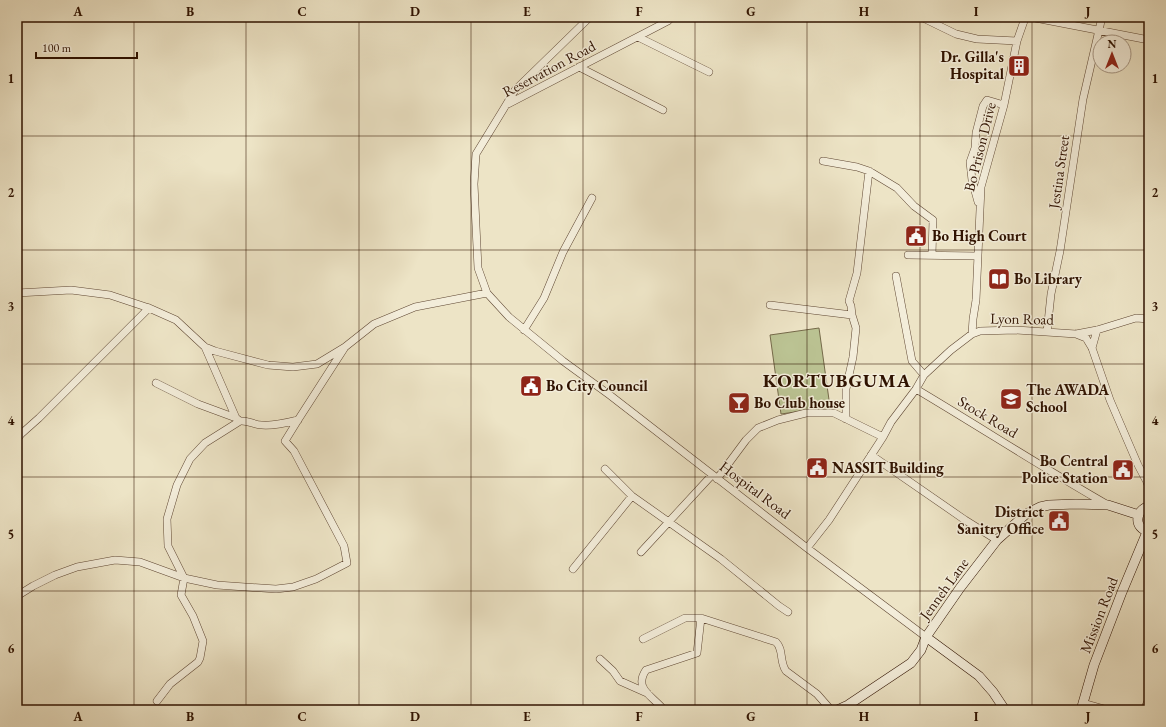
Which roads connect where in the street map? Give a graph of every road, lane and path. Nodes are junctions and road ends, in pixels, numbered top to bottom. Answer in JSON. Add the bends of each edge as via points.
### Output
{"nodes":[{"id":1,"x":590,"y":17,"type":"edge"},
{"id":2,"x":672,"y":17,"type":"edge"},
{"id":3,"x":922,"y":17,"type":"edge"},
{"id":4,"x":1021,"y":17,"type":"edge"},
{"id":5,"x":1030,"y":17,"type":"edge"},
{"id":6,"x":1102,"y":17,"type":"edge"},
{"id":7,"x":1100,"y":30,"type":"junction"},
{"id":8,"x":638,"y":37,"type":"junction"},
{"id":9,"x":1149,"y":40,"type":"edge"},
{"id":10,"x":1017,"y":41,"type":"junction"},
{"id":11,"x":579,"y":67,"type":"junction"},
{"id":12,"x":709,"y":72,"type":"dead end"},
{"id":13,"x":506,"y":105,"type":"junction"},
{"id":14,"x":1004,"y":105,"type":"junction"},
{"id":15,"x":663,"y":110,"type":"dead end"},
{"id":16,"x":823,"y":161,"type":"dead end"},
{"id":17,"x":869,"y":171,"type":"junction"},
{"id":18,"x":592,"y":198,"type":"dead end"},
{"id":19,"x":980,"y":210,"type":"junction"},
{"id":20,"x":908,"y":255,"type":"dead end"},
{"id":21,"x":932,"y":255,"type":"junction"},
{"id":22,"x":978,"y":256,"type":"junction"},
{"id":23,"x":896,"y":276,"type":"dead end"},
{"id":24,"x":17,"y":293,"type":"edge"},
{"id":25,"x":487,"y":293,"type":"junction"},
{"id":26,"x":770,"y":306,"type":"dead end"},
{"id":27,"x":150,"y":308,"type":"junction"},
{"id":28,"x":852,"y":315,"type":"junction"},
{"id":29,"x":1149,"y":319,"type":"edge"},
{"id":30,"x":524,"y":330,"type":"junction"},
{"id":31,"x":1097,"y":330,"type":"junction"},
{"id":32,"x":1047,"y":332,"type":"junction"},
{"id":33,"x":972,"y":334,"type":"junction"},
{"id":34,"x":1076,"y":334,"type":"junction"},
{"id":35,"x":205,"y":347,"type":"junction"},
{"id":36,"x":345,"y":347,"type":"junction"},
{"id":37,"x":1092,"y":348,"type":"junction"},
{"id":38,"x":924,"y":375,"type":"junction"},
{"id":39,"x":156,"y":383,"type":"dead end"},
{"id":40,"x":916,"y":389,"type":"junction"},
{"id":41,"x":238,"y":419,"type":"junction"},
{"id":42,"x":846,"y":419,"type":"junction"},
{"id":43,"x":298,"y":420,"type":"junction"},
{"id":44,"x":883,"y":437,"type":"junction"},
{"id":45,"x":17,"y":440,"type":"edge"},
{"id":46,"x":871,"y":455,"type":"junction"},
{"id":47,"x":605,"y":469,"type":"dead end"},
{"id":48,"x":714,"y":477,"type":"junction"},
{"id":49,"x":1149,"y":488,"type":"edge"},
{"id":50,"x":632,"y":496,"type":"junction"},
{"id":51,"x":1108,"y":505,"type":"junction"},
{"id":52,"x":1148,"y":505,"type":"edge"},
{"id":53,"x":1139,"y":515,"type":"junction"},
{"id":54,"x":668,"y":522,"type":"junction"},
{"id":55,"x":1148,"y":532,"type":"edge"},
{"id":56,"x":997,"y":540,"type":"junction"},
{"id":57,"x":807,"y":548,"type":"junction"},
{"id":58,"x":641,"y":552,"type":"dead end"},
{"id":59,"x":573,"y":569,"type":"dead end"},
{"id":60,"x":184,"y":578,"type":"junction"},
{"id":61,"x":17,"y":596,"type":"edge"},
{"id":62,"x":788,"y":612,"type":"dead end"},
{"id":63,"x":701,"y":618,"type":"junction"},
{"id":64,"x":926,"y":637,"type":"junction"},
{"id":65,"x":643,"y":639,"type":"dead end"},
{"id":66,"x":600,"y":659,"type":"dead end"},
{"id":67,"x":647,"y":693,"type":"junction"},
{"id":68,"x":1149,"y":699,"type":"edge"},
{"id":69,"x":157,"y":701,"type":"dead end"},
{"id":70,"x":1082,"y":706,"type":"edge"},
{"id":71,"x":663,"y":708,"type":"edge"},
{"id":72,"x":654,"y":710,"type":"edge"},
{"id":73,"x":831,"y":710,"type":"edge"},
{"id":74,"x":837,"y":710,"type":"edge"},
{"id":75,"x":1004,"y":710,"type":"edge"},
{"id":76,"x":1108,"y":710,"type":"edge"},
{"id":77,"x":1144,"y":710,"type":"edge"}],
"edges":[{"from":1,"to":13,"type":"street","via":[[515,90]]},
{"from":2,"to":8,"type":"street","name":"Reservation Road"},
{"from":3,"to":10,"type":"street","via":[[956,34],[977,39]]},
{"from":4,"to":10,"type":"street","name":"Bo Prison Drive","via":[[1024,21]]},
{"from":5,"to":7,"type":"street"},
{"from":6,"to":7,"type":"street","name":"Jestina Street"},
{"from":7,"to":9,"type":"street"},
{"from":7,"to":32,"type":"street","name":"Jestina Street","via":[[1083,99]]},
{"from":8,"to":11,"type":"street","name":"Reservation Road"},
{"from":8,"to":12,"type":"street"},
{"from":10,"to":14,"type":"street","name":"Bo Prison Drive"},
{"from":11,"to":13,"type":"street","name":"Reservation Road"},
{"from":11,"to":15,"type":"street"},
{"from":13,"to":25,"type":"street","name":"Reservation Road","via":[[476,154],[474,184],[478,268]]},
{"from":14,"to":19,"type":"street","name":"Bo Prison Drive","via":[[981,187]]},
{"from":14,"to":19,"type":"street","via":[[986,100],[976,133],[975,148],[970,162]]},
{"from":16,"to":17,"type":"street","via":[[857,166]]},
{"from":17,"to":21,"type":"street","via":[[897,188],[914,206],[933,220]]},
{"from":17,"to":28,"type":"street","via":[[857,273],[849,301]]},
{"from":18,"to":30,"type":"street","via":[[563,252],[544,298]]},
{"from":19,"to":22,"type":"street","name":"Bo Prison Drive"},
{"from":20,"to":21,"type":"street"},
{"from":21,"to":22,"type":"street"},
{"from":22,"to":33,"type":"street","name":"Bo Prison Drive"},
{"from":23,"to":38,"type":"street","via":[[912,361]]},
{"from":24,"to":27,"type":"street","via":[[71,290],[110,295]]},
{"from":25,"to":30,"type":"street","name":"Hospital Road","via":[[509,318]]},
{"from":25,"to":36,"type":"street","via":[[415,307],[374,324]]},
{"from":26,"to":28,"type":"street"},
{"from":27,"to":35,"type":"street","via":[[176,320]]},
{"from":27,"to":45,"type":"street"},
{"from":28,"to":42,"type":"street","via":[[856,328],[846,389]]},
{"from":29,"to":31,"type":"street","name":"Lyon Road","via":[[1136,318]]},
{"from":30,"to":48,"type":"street","name":"Hospital Road"},
{"from":31,"to":34,"type":"street","name":"Lyon Road"},
{"from":31,"to":37,"type":"street"},
{"from":32,"to":33,"type":"street","name":"Lyon Road","via":[[1016,330]]},
{"from":32,"to":34,"type":"street","name":"Lyon Road"},
{"from":33,"to":38,"type":"street","name":"Lyon Road"},
{"from":34,"to":37,"type":"street","via":[[1086,338]]},
{"from":35,"to":36,"type":"street","via":[[268,365],[292,367],[317,364]]},
{"from":35,"to":41,"type":"street","via":[[227,400]]},
{"from":36,"to":43,"type":"street"},
{"from":37,"to":49,"type":"street","via":[[1110,400]]},
{"from":38,"to":40,"type":"street","name":"Lyon Road"},
{"from":39,"to":41,"type":"street","via":[[198,404]]},
{"from":40,"to":44,"type":"street","name":"Lyon Road"},
{"from":40,"to":51,"type":"street","name":"Stock Road"},
{"from":41,"to":43,"type":"street","via":[[261,425]]},
{"from":41,"to":60,"type":"street","via":[[206,443],[190,459],[177,485],[167,519],[168,546]]},
{"from":42,"to":44,"type":"street"},
{"from":42,"to":48,"type":"street","via":[[834,413],[806,413],[758,428]]},
{"from":43,"to":60,"type":"street","via":[[285,441],[294,451],[344,546],[347,563],[316,579],[276,590],[217,585]]},
{"from":44,"to":46,"type":"street","name":"Lyon Road"},
{"from":46,"to":56,"type":"street"},
{"from":46,"to":57,"type":"street","name":"Lyon Road","via":[[829,520]]},
{"from":47,"to":50,"type":"street"},
{"from":48,"to":54,"type":"street"},
{"from":48,"to":57,"type":"street","name":"Hospital Road"},
{"from":50,"to":54,"type":"street"},
{"from":50,"to":59,"type":"street"},
{"from":51,"to":53,"type":"street","name":"Jenneh Lane"},
{"from":51,"to":56,"type":"street","name":"Jenneh Lane","via":[[1040,507],[1026,514]]},
{"from":52,"to":53,"type":"street"},
{"from":53,"to":55,"type":"street","via":[[1139,524]]},
{"from":54,"to":58,"type":"street"},
{"from":54,"to":62,"type":"street","via":[[721,559]]},
{"from":55,"to":70,"type":"street","name":"Mission Road","via":[[1122,592]]},
{"from":56,"to":64,"type":"street","name":"Jenneh Lane"},
{"from":57,"to":64,"type":"street","name":"Hospital Road"},
{"from":60,"to":61,"type":"street","via":[[140,562],[115,560],[77,567],[55,575]]},
{"from":60,"to":69,"type":"street","via":[[181,595],[203,641],[200,658],[170,684]]},
{"from":63,"to":65,"type":"street","via":[[685,618]]},
{"from":63,"to":67,"type":"street","via":[[697,654],[646,670],[641,677],[641,684]]},
{"from":63,"to":73,"type":"street","via":[[776,642],[780,646],[786,671],[817,694]]},
{"from":64,"to":74,"type":"street","name":"Jenneh Lane","via":[[921,650],[910,663]]},
{"from":64,"to":75,"type":"street","name":"Hospital Road","via":[[979,676],[994,692]]},
{"from":66,"to":67,"type":"street","via":[[620,681]]},
{"from":67,"to":71,"type":"street"},
{"from":68,"to":77,"type":"street"},
{"from":70,"to":76,"type":"street"},
{"from":71,"to":72,"type":"street"}]}
